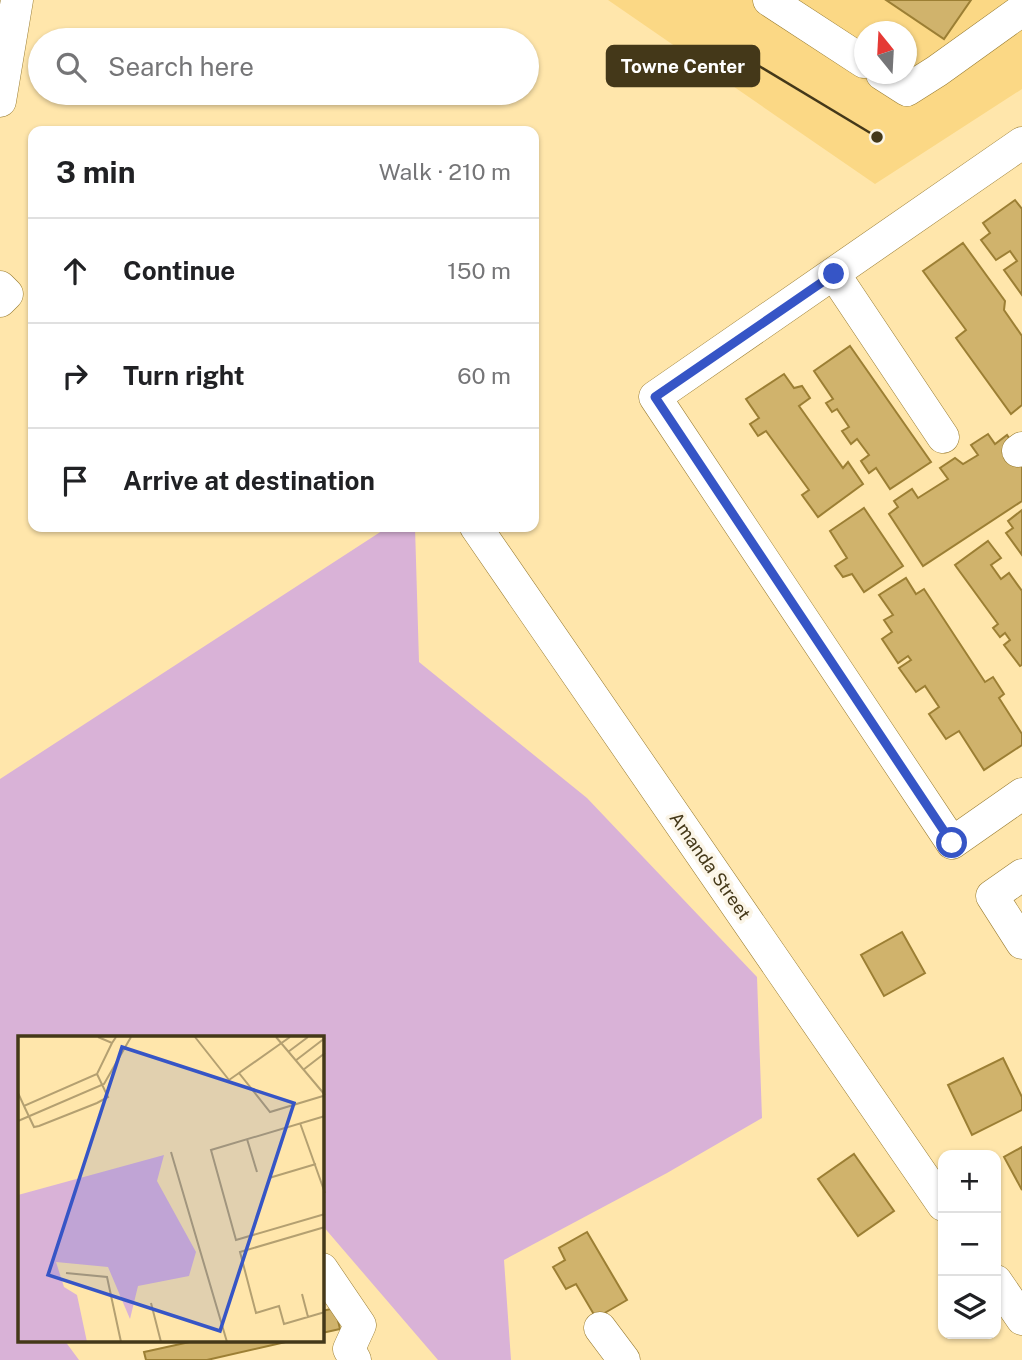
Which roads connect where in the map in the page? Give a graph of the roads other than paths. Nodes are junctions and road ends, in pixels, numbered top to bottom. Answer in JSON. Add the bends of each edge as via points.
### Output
{"nodes":[{"id":1,"x":17,"y":0,"type":"edge"},
{"id":2,"x":769,"y":0,"type":"edge"},
{"id":3,"x":1022,"y":10,"type":"edge"},
{"id":4,"x":854,"y":55,"type":"edge"},
{"id":5,"x":898,"y":84,"type":"edge"},
{"id":6,"x":916,"y":84,"type":"edge"},
{"id":7,"x":917,"y":84,"type":"edge"},
{"id":8,"x":0,"y":102,"type":"edge"},
{"id":9,"x":1022,"y":143,"type":"edge"},
{"id":10,"x":834,"y":274,"type":"junction"},
{"id":11,"x":0,"y":287,"type":"edge"},
{"id":12,"x":0,"y":301,"type":"edge"},
{"id":13,"x":943,"y":437,"type":"dead end"},
{"id":14,"x":479,"y":532,"type":"edge"},
{"id":15,"x":1022,"y":794,"type":"edge"},
{"id":16,"x":1022,"y":876,"type":"edge"},
{"id":17,"x":1022,"y":943,"type":"edge"},
{"id":18,"x":938,"y":1198,"type":"edge"},
{"id":19,"x":324,"y":1272,"type":"edge"},
{"id":20,"x":1001,"y":1288,"type":"edge"},
{"id":21,"x":1022,"y":1319,"type":"edge"},
{"id":22,"x":600,"y":1328,"type":"dead end"},
{"id":23,"x":355,"y":1360,"type":"edge"},
{"id":24,"x":624,"y":1360,"type":"edge"}],
"edges":[{"from":1,"to":8,"type":"street"},
{"from":2,"to":4,"type":"street"},
{"from":3,"to":7,"type":"street"},
{"from":5,"to":6,"type":"street","via":[[907,90]]},
{"from":9,"to":10,"type":"street"},
{"from":10,"to":13,"type":"street"},
{"from":10,"to":15,"type":"street","via":[[655,397],[952,843]]},
{"from":11,"to":12,"type":"street","via":[[6,294]]},
{"from":14,"to":18,"type":"street","name":"Amanda Street"},
{"from":16,"to":17,"type":"street","via":[[992,896]]},
{"from":19,"to":23,"type":"street","via":[[360,1325],[349,1349]]},
{"from":20,"to":21,"type":"street"},
{"from":22,"to":24,"type":"street"}]}
